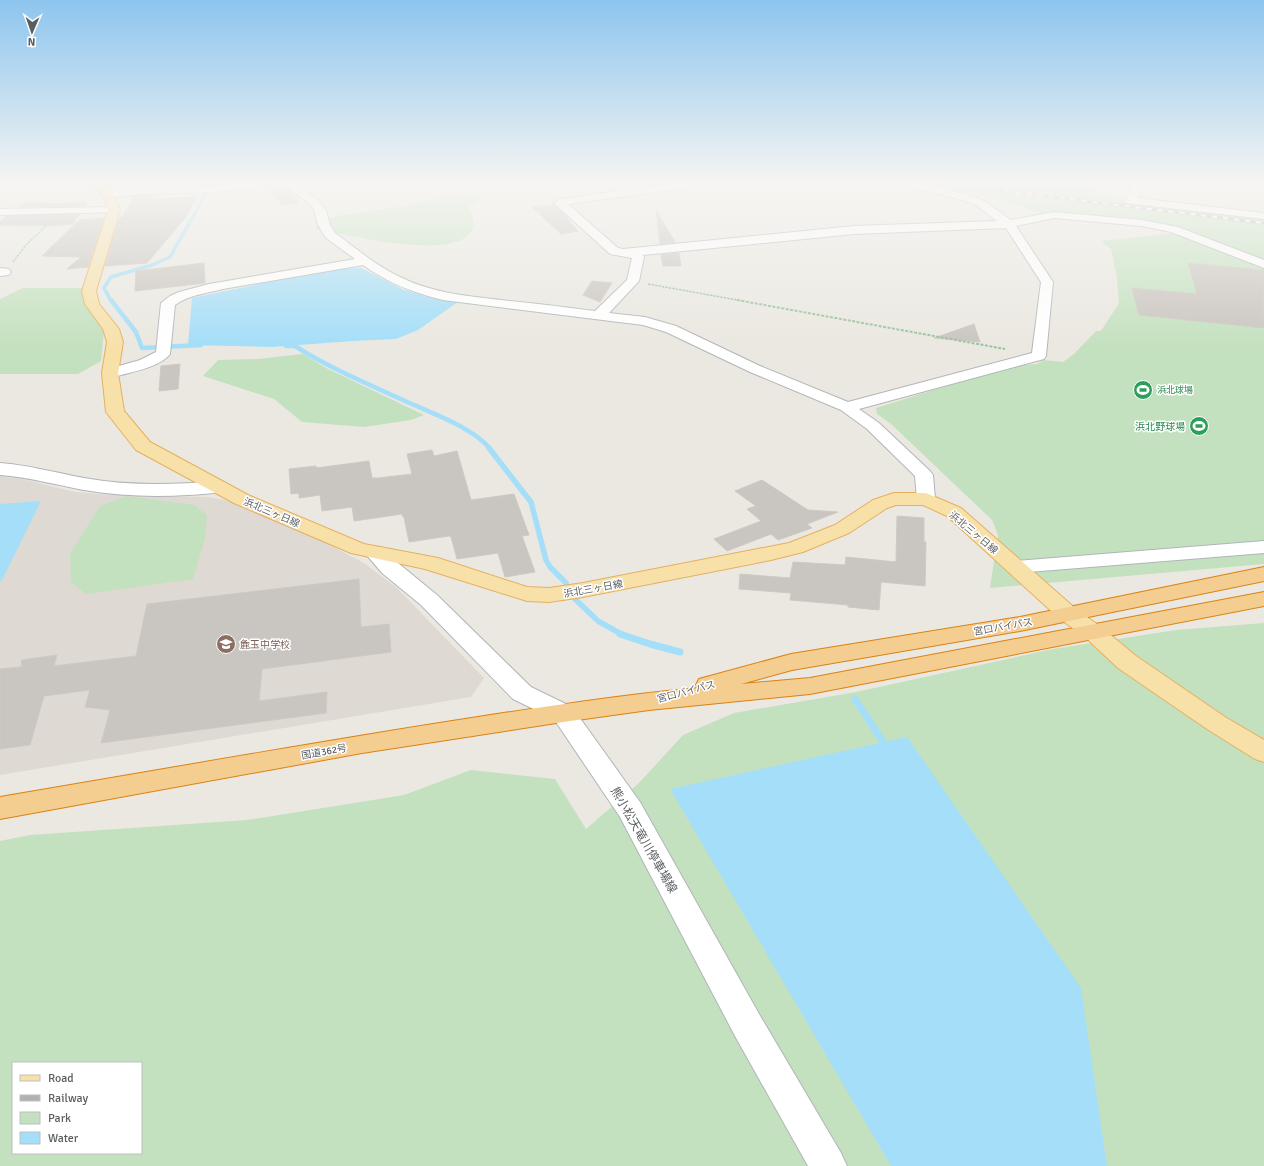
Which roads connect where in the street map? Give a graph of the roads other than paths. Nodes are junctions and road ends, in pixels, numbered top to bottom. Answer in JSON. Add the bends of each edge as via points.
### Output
{"nodes":[{"id":1,"x":103,"y":237,"type":"edge"},
{"id":2,"x":332,"y":237,"type":"edge"},
{"id":3,"x":599,"y":237,"type":"edge"},
{"id":4,"x":779,"y":237,"type":"edge"},
{"id":5,"x":1018,"y":237,"type":"edge"},
{"id":6,"x":1196,"y":237,"type":"edge"},
{"id":7,"x":622,"y":253,"type":"junction"},
{"id":8,"x":367,"y":261,"type":"junction"},
{"id":9,"x":1264,"y":264,"type":"edge"},
{"id":10,"x":599,"y":315,"type":"junction"},
{"id":11,"x":110,"y":373,"type":"junction"},
{"id":12,"x":847,"y":407,"type":"junction"},
{"id":13,"x":0,"y":469,"type":"edge"},
{"id":14,"x":218,"y":487,"type":"junction"},
{"id":15,"x":926,"y":498,"type":"junction"},
{"id":16,"x":1264,"y":547,"type":"edge"},
{"id":17,"x":376,"y":554,"type":"junction"},
{"id":18,"x":1015,"y":567,"type":"junction"},
{"id":19,"x":1264,"y":574,"type":"edge"},
{"id":20,"x":1264,"y":599,"type":"edge"},
{"id":21,"x":1068,"y":614,"type":"junction"},
{"id":22,"x":1093,"y":632,"type":"junction"},
{"id":23,"x":649,"y":701,"type":"junction"},
{"id":24,"x":563,"y":713,"type":"junction"},
{"id":25,"x":1264,"y":752,"type":"edge"},
{"id":26,"x":0,"y":808,"type":"edge"},
{"id":27,"x":828,"y":1166,"type":"edge"}],
"edges":[{"from":1,"to":11,"type":"main road","name":"浜北三ヶ日線","via":[[89,291],[92,304],[110,329],[115,342]]},
{"from":2,"to":8,"type":"street"},
{"from":3,"to":7,"type":"street","via":[[614,251]]},
{"from":4,"to":7,"type":"street"},
{"from":5,"to":12,"type":"street","via":[[1047,282],[1039,356]]},
{"from":6,"to":9,"type":"street"},
{"from":7,"to":10,"type":"street","via":[[638,257],[633,282]]},
{"from":8,"to":10,"type":"street","via":[[395,280],[419,290],[474,300]]},
{"from":8,"to":11,"type":"street","via":[[323,266],[177,297],[168,303],[163,354],[153,360]]},
{"from":10,"to":12,"type":"street","via":[[645,321],[671,329],[755,369]]},
{"from":11,"to":14,"type":"main road","name":"浜北三ヶ日線","via":[[115,412],[143,446]]},
{"from":12,"to":15,"type":"street","via":[[873,426],[924,475]]},
{"from":13,"to":14,"type":"main road","via":[[111,487]]},
{"from":14,"to":17,"type":"main road","name":"浜北三ヶ日線","via":[[358,549]]},
{"from":15,"to":17,"type":"main road","name":"浜北三ヶ日線","via":[[894,499],[880,504],[842,530],[777,553],[549,595],[527,594],[430,563]]},
{"from":15,"to":18,"type":"main road","name":"浜北三ヶ日線","via":[[954,512]]},
{"from":16,"to":18,"type":"street"},
{"from":17,"to":24,"type":"main road","name":"熊小松天竜川停車場線","via":[[429,600],[522,693]]},
{"from":18,"to":21,"type":"main road","name":"浜北三ヶ日線"},
{"from":19,"to":21,"type":"highway","name":"宮口バイパス"},
{"from":20,"to":22,"type":"highway","name":"宮口バイパス"},
{"from":21,"to":22,"type":"main road","name":"浜北三ヶ日線"},
{"from":21,"to":23,"type":"highway","name":"宮口バイパス","via":[[791,662]]},
{"from":22,"to":23,"type":"highway","name":"宮口バイパス","via":[[810,686]]},
{"from":22,"to":25,"type":"main road","name":"浜北三ヶ日線","via":[[1127,662],[1216,723]]},
{"from":23,"to":24,"type":"highway","name":"国道362号"},
{"from":24,"to":26,"type":"highway","name":"国道362号","via":[[362,744]]},
{"from":24,"to":27,"type":"main road","name":"熊小松天竜川停車場線","via":[[630,810]]}]}
